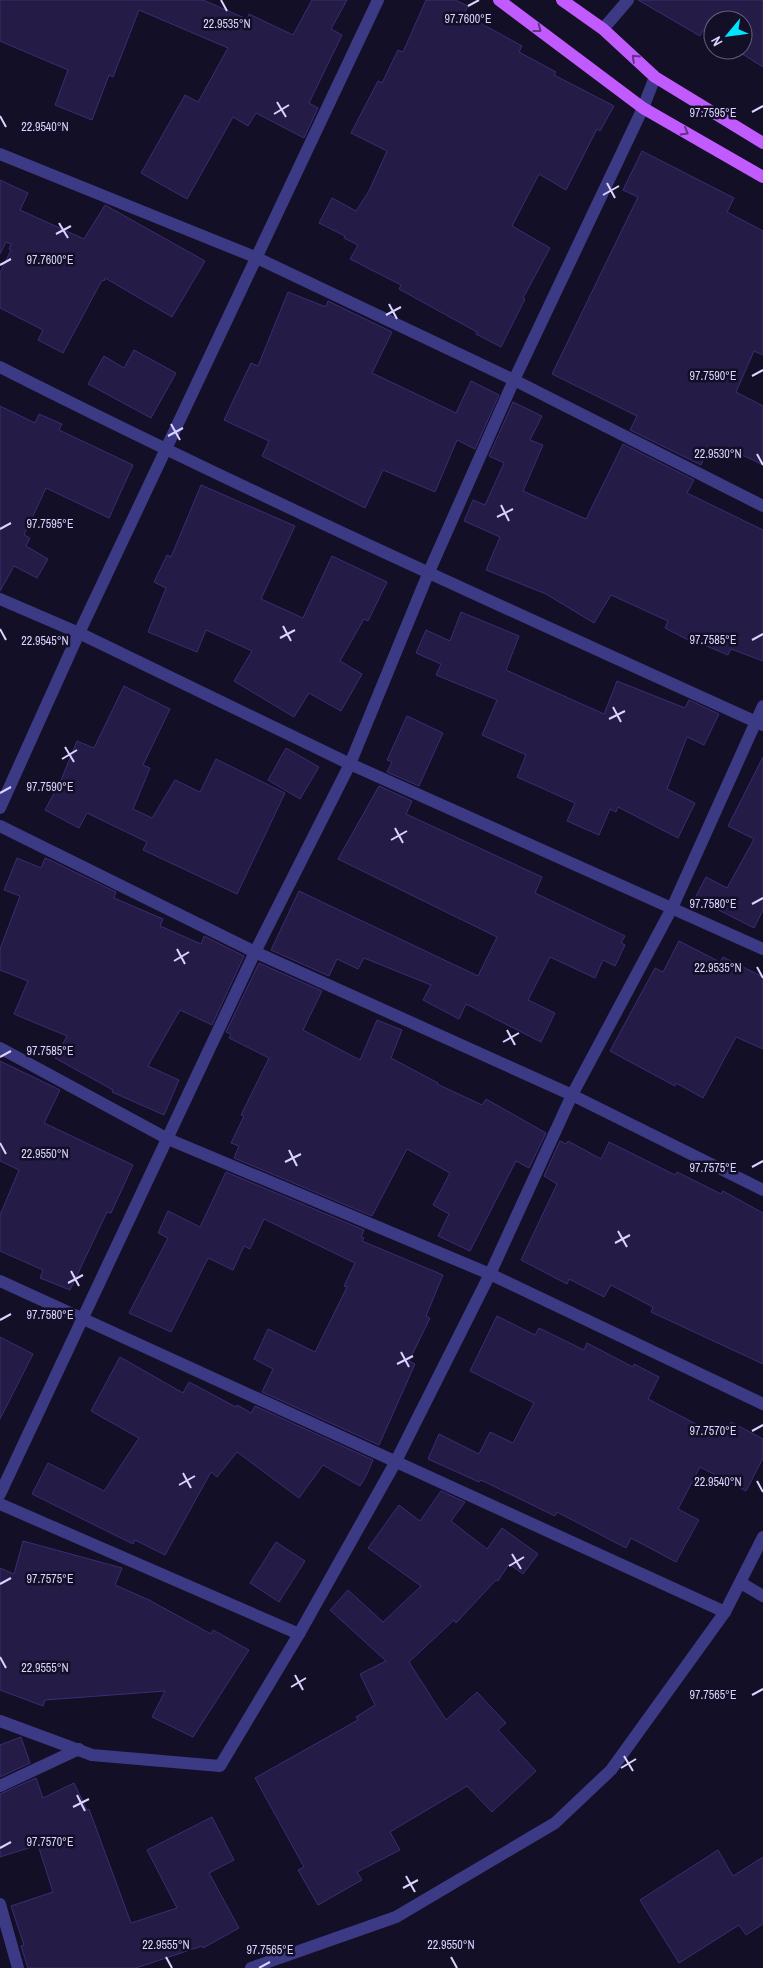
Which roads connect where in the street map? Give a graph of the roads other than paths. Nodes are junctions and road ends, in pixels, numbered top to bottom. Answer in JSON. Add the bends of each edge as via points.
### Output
{"nodes":[{"id":1,"x":378,"y":0,"type":"edge"},
{"id":2,"x":499,"y":0,"type":"edge"},
{"id":3,"x":562,"y":0,"type":"edge"},
{"id":4,"x":628,"y":0,"type":"edge"},
{"id":5,"x":603,"y":29,"type":"junction"},
{"id":6,"x":655,"y":77,"type":"junction"},
{"id":7,"x":643,"y":108,"type":"junction"},
{"id":8,"x":763,"y":143,"type":"edge"},
{"id":9,"x":0,"y":154,"type":"edge"},
{"id":10,"x":763,"y":177,"type":"edge"},
{"id":11,"x":254,"y":257,"type":"junction"},
{"id":12,"x":0,"y":367,"type":"edge"},
{"id":13,"x":514,"y":380,"type":"junction"},
{"id":14,"x":165,"y":451,"type":"junction"},
{"id":15,"x":763,"y":506,"type":"edge"},
{"id":16,"x":428,"y":574,"type":"junction"},
{"id":17,"x":0,"y":599,"type":"edge"},
{"id":18,"x":78,"y":633,"type":"junction"},
{"id":19,"x":763,"y":706,"type":"edge"},
{"id":20,"x":759,"y":724,"type":"edge"},
{"id":21,"x":350,"y":764,"type":"junction"},
{"id":22,"x":0,"y":808,"type":"edge"},
{"id":23,"x":0,"y":826,"type":"edge"},
{"id":24,"x":672,"y":908,"type":"junction"},
{"id":25,"x":763,"y":949,"type":"edge"},
{"id":26,"x":256,"y":952,"type":"junction"},
{"id":27,"x":0,"y":1048,"type":"edge"},
{"id":28,"x":572,"y":1095,"type":"junction"},
{"id":29,"x":168,"y":1139,"type":"junction"},
{"id":30,"x":763,"y":1190,"type":"edge"},
{"id":31,"x":490,"y":1274,"type":"junction"},
{"id":32,"x":0,"y":1281,"type":"edge"},
{"id":33,"x":81,"y":1320,"type":"junction"},
{"id":34,"x":763,"y":1404,"type":"edge"},
{"id":35,"x":395,"y":1462,"type":"junction"},
{"id":36,"x":0,"y":1494,"type":"edge"},
{"id":37,"x":0,"y":1504,"type":"edge"},
{"id":38,"x":763,"y":1537,"type":"edge"},
{"id":39,"x":740,"y":1583,"type":"junction"},
{"id":40,"x":763,"y":1596,"type":"edge"},
{"id":41,"x":726,"y":1612,"type":"junction"},
{"id":42,"x":298,"y":1634,"type":"junction"},
{"id":43,"x":0,"y":1721,"type":"edge"},
{"id":44,"x":79,"y":1750,"type":"junction"},
{"id":45,"x":0,"y":1786,"type":"edge"},
{"id":46,"x":0,"y":1904,"type":"edge"},
{"id":47,"x":18,"y":1968,"type":"edge"},
{"id":48,"x":251,"y":1968,"type":"edge"}],
"edges":[{"from":1,"to":11,"type":"street"},
{"from":2,"to":7,"type":"main road","one_way":true},
{"from":3,"to":5,"type":"main road"},
{"from":4,"to":5,"type":"street"},
{"from":6,"to":5,"type":"main road","one_way":true},
{"from":6,"to":7,"type":"street"},
{"from":6,"to":8,"type":"main road"},
{"from":7,"to":10,"type":"main road","one_way":true},
{"from":7,"to":13,"type":"street"},
{"from":9,"to":11,"type":"street"},
{"from":11,"to":13,"type":"street"},
{"from":11,"to":14,"type":"street"},
{"from":12,"to":14,"type":"street"},
{"from":13,"to":15,"type":"street"},
{"from":13,"to":16,"type":"street"},
{"from":14,"to":16,"type":"street"},
{"from":14,"to":18,"type":"street"},
{"from":16,"to":20,"type":"street"},
{"from":16,"to":21,"type":"street"},
{"from":17,"to":18,"type":"street"},
{"from":18,"to":21,"type":"street"},
{"from":18,"to":22,"type":"street"},
{"from":19,"to":20,"type":"street"},
{"from":20,"to":24,"type":"street"},
{"from":21,"to":24,"type":"street"},
{"from":21,"to":26,"type":"street"},
{"from":23,"to":26,"type":"street"},
{"from":24,"to":25,"type":"street"},
{"from":24,"to":28,"type":"street"},
{"from":26,"to":28,"type":"street"},
{"from":26,"to":29,"type":"street"},
{"from":27,"to":29,"type":"street"},
{"from":28,"to":30,"type":"street"},
{"from":28,"to":31,"type":"street"},
{"from":29,"to":31,"type":"street"},
{"from":29,"to":33,"type":"street"},
{"from":31,"to":34,"type":"street"},
{"from":31,"to":35,"type":"street"},
{"from":32,"to":33,"type":"street"},
{"from":33,"to":35,"type":"street"},
{"from":33,"to":36,"type":"street"},
{"from":35,"to":41,"type":"street"},
{"from":35,"to":42,"type":"street"},
{"from":37,"to":42,"type":"street"},
{"from":38,"to":39,"type":"street"},
{"from":39,"to":40,"type":"street"},
{"from":39,"to":41,"type":"street"},
{"from":41,"to":48,"type":"street","via":[[611,1770],[555,1823],[396,1917]]},
{"from":42,"to":44,"type":"street","via":[[220,1766],[92,1755]]},
{"from":43,"to":44,"type":"street"},
{"from":44,"to":45,"type":"street"},
{"from":46,"to":47,"type":"street"}]}
